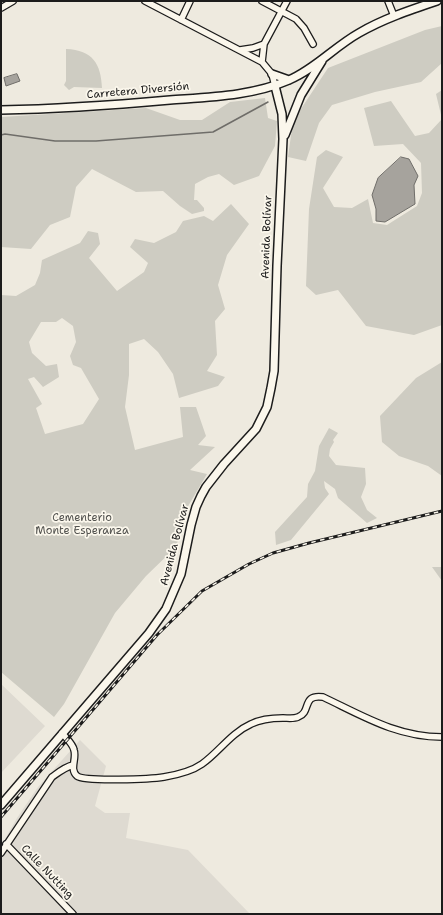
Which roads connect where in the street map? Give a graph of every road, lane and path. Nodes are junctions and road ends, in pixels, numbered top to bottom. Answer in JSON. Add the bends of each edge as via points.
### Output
{"nodes":[{"id":1,"x":13,"y":1,"type":"edge"},
{"id":2,"x":145,"y":1,"type":"edge"},
{"id":3,"x":190,"y":1,"type":"edge"},
{"id":4,"x":262,"y":1,"type":"edge"},
{"id":5,"x":287,"y":1,"type":"edge"},
{"id":6,"x":388,"y":1,"type":"edge"},
{"id":7,"x":437,"y":1,"type":"edge"},
{"id":8,"x":1,"y":8,"type":"edge"},
{"id":9,"x":282,"y":11,"type":"junction"},
{"id":10,"x":394,"y":16,"type":"junction"},
{"id":11,"x":181,"y":20,"type":"junction"},
{"id":12,"x":264,"y":44,"type":"junction"},
{"id":13,"x":313,"y":44,"type":"dead end"},
{"id":14,"x":240,"y":50,"type":"junction"},
{"id":15,"x":324,"y":59,"type":"junction"},
{"id":16,"x":262,"y":62,"type":"junction"},
{"id":17,"x":314,"y":73,"type":"junction"},
{"id":18,"x":272,"y":74,"type":"junction"},
{"id":19,"x":296,"y":77,"type":"junction"},
{"id":20,"x":289,"y":80,"type":"junction"},
{"id":21,"x":275,"y":86,"type":"junction"},
{"id":22,"x":1,"y":110,"type":"edge"},
{"id":23,"x":283,"y":139,"type":"junction"},
{"id":24,"x":62,"y":733,"type":"junction"},
{"id":25,"x":442,"y":737,"type":"edge"},
{"id":26,"x":73,"y":765,"type":"junction"},
{"id":27,"x":1,"y":805,"type":"edge"},
{"id":28,"x":6,"y":844,"type":"junction"},
{"id":29,"x":1,"y":853,"type":"edge"},
{"id":30,"x":73,"y":914,"type":"edge"}],
"edges":[{"from":1,"to":8,"type":"street"},
{"from":2,"to":11,"type":"street"},
{"from":3,"to":11,"type":"street"},
{"from":4,"to":9,"type":"street"},
{"from":5,"to":9,"type":"street"},
{"from":6,"to":10,"type":"street"},
{"from":7,"to":10,"type":"main road"},
{"from":9,"to":12,"type":"street"},
{"from":9,"to":13,"type":"street","via":[[301,24]]},
{"from":10,"to":15,"type":"main road","via":[[359,33]]},
{"from":11,"to":14,"type":"street"},
{"from":12,"to":14,"type":"street"},
{"from":12,"to":16,"type":"street"},
{"from":14,"to":16,"type":"street"},
{"from":15,"to":17,"type":"main road"},
{"from":15,"to":19,"type":"main road"},
{"from":16,"to":18,"type":"street"},
{"from":17,"to":19,"type":"main road"},
{"from":17,"to":23,"type":"main road","via":[[298,101]]},
{"from":18,"to":20,"type":"main road"},
{"from":18,"to":21,"type":"street"},
{"from":19,"to":20,"type":"main road","name":"Carretera Diversión"},
{"from":20,"to":21,"type":"main road","name":"Carretera Diversión"},
{"from":21,"to":22,"type":"main road","name":"Carretera Diversión","via":[[199,98]]},
{"from":21,"to":23,"type":"main road","name":"Avenida Bolívar","via":[[282,114]]},
{"from":23,"to":24,"type":"main road","name":"Avenida Bolívar","via":[[274,371],[267,406],[256,428],[224,464],[201,496],[191,525],[181,574],[166,609],[149,633]]},
{"from":24,"to":26,"type":"street","via":[[74,748]]},
{"from":24,"to":27,"type":"main road","name":"Avenida Bolívar"},
{"from":25,"to":26,"type":"street","via":[[422,737],[401,732],[316,696],[309,700],[301,716],[271,718],[251,724],[232,736],[201,765],[193,769],[163,777],[107,780],[80,778],[75,775]]},
{"from":26,"to":28,"type":"street","via":[[52,777]]},
{"from":28,"to":29,"type":"street"},
{"from":28,"to":30,"type":"street","name":"Calle Nutting"}]}
